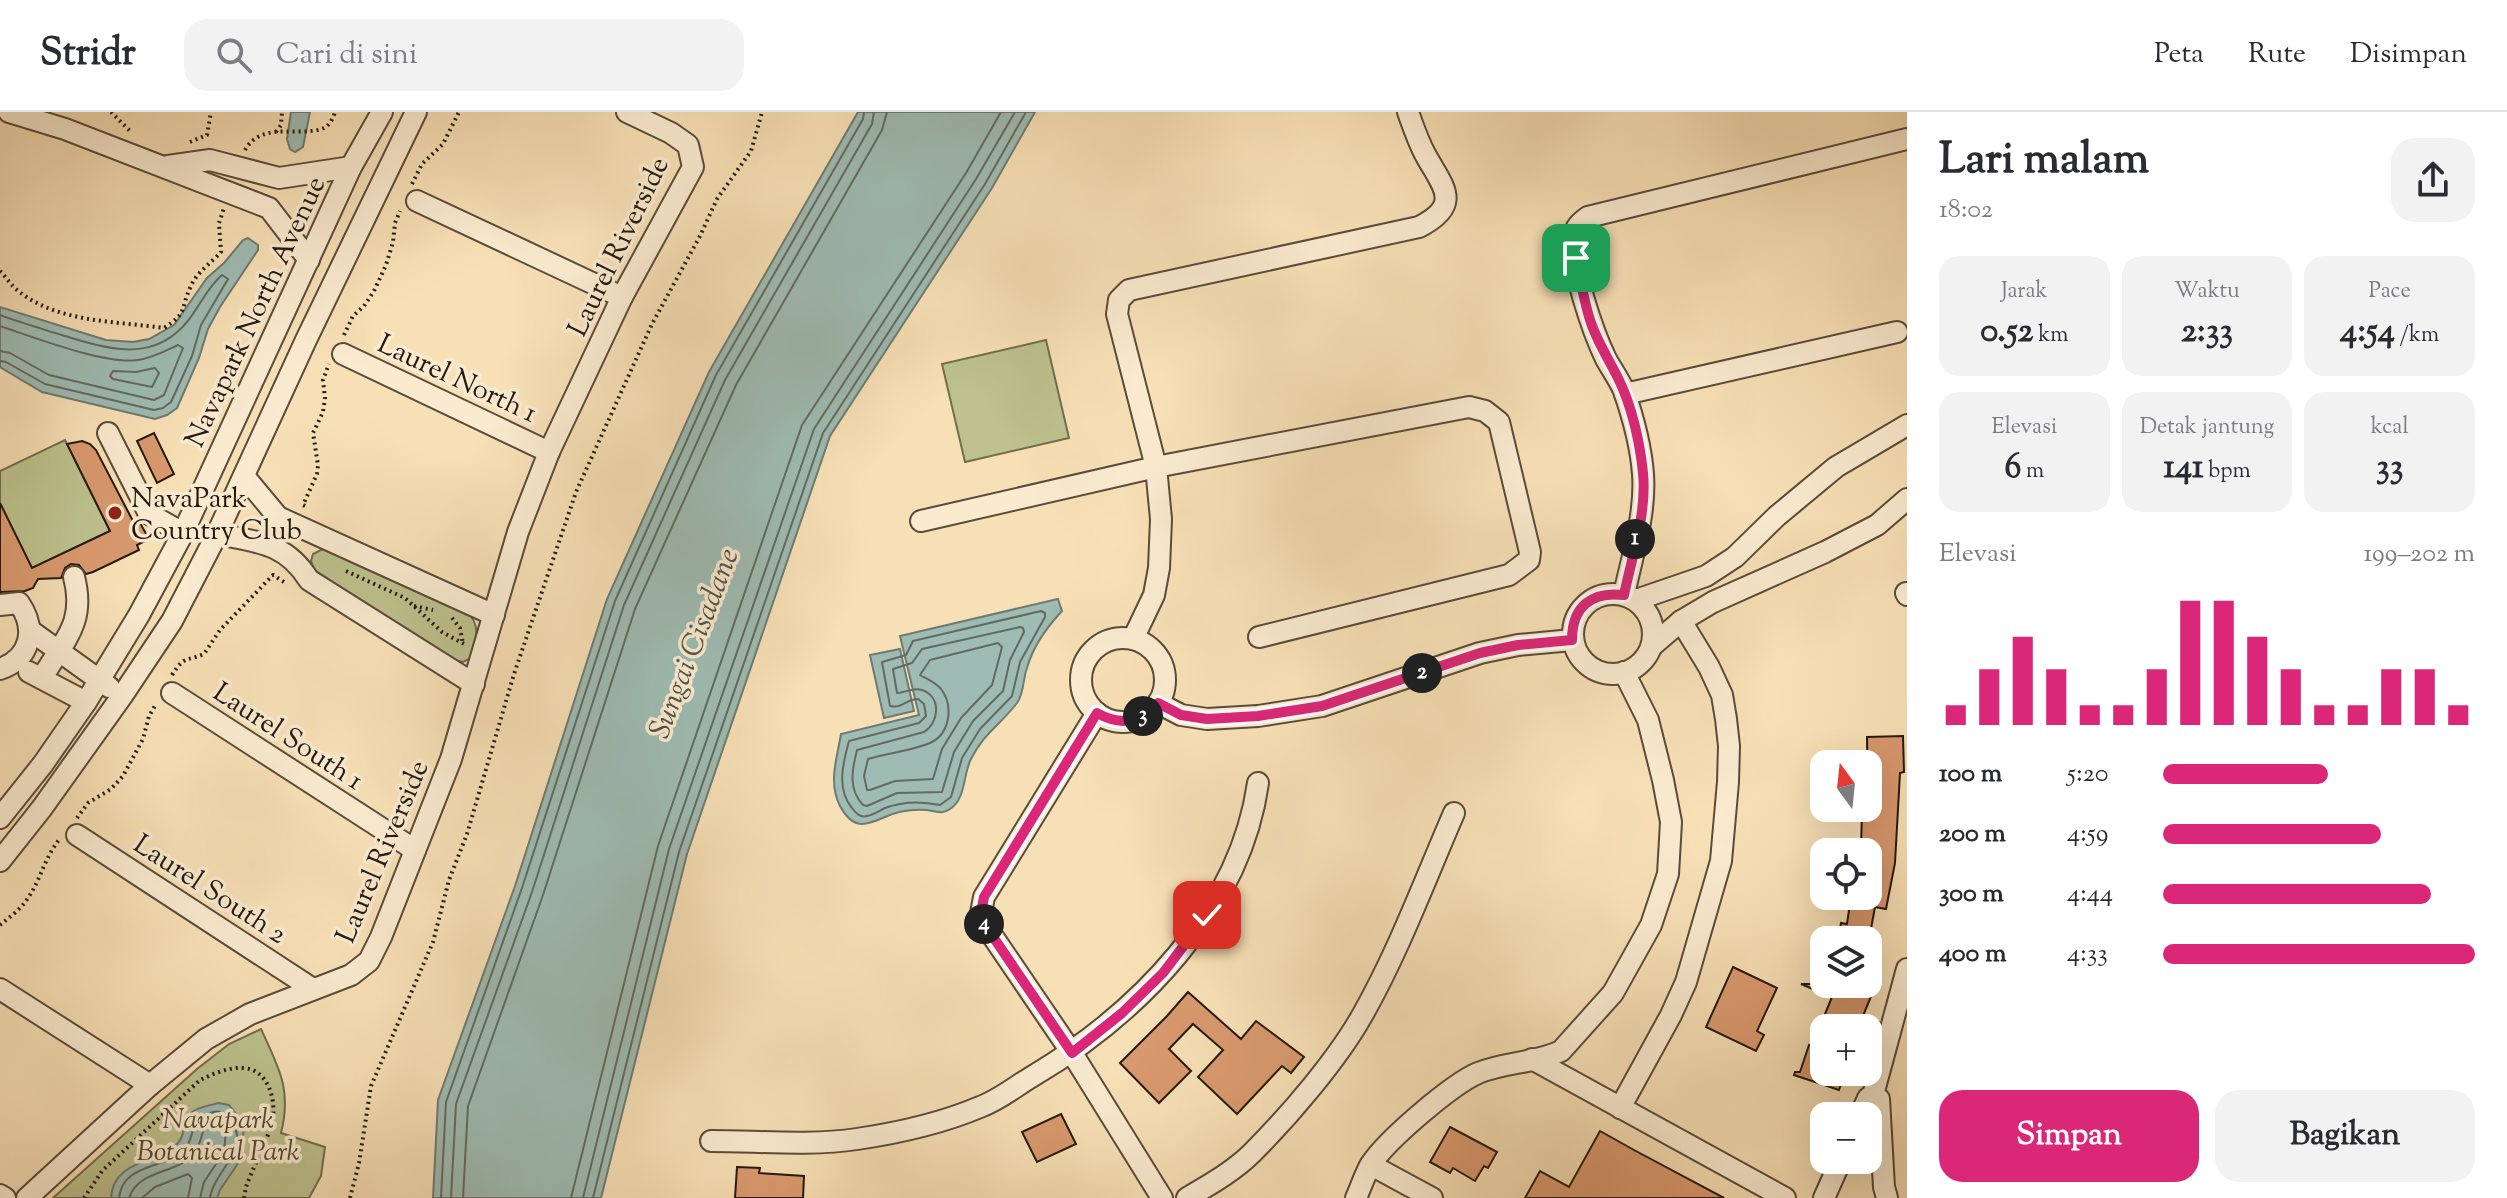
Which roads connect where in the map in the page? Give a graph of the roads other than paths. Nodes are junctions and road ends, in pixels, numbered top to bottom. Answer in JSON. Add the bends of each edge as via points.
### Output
{"nodes":[{"id":1,"x":9,"y":112,"type":"edge"},
{"id":2,"x":382,"y":112,"type":"edge"},
{"id":3,"x":416,"y":112,"type":"edge"},
{"id":4,"x":627,"y":112,"type":"edge"},
{"id":5,"x":1408,"y":112,"type":"edge"},
{"id":6,"x":63,"y":121,"type":"edge"},
{"id":7,"x":1907,"y":139,"type":"edge"},
{"id":8,"x":164,"y":166,"type":"junction"},
{"id":9,"x":351,"y":167,"type":"junction"},
{"id":10,"x":279,"y":178,"type":"junction"},
{"id":11,"x":408,"y":202,"type":"road end"},
{"id":12,"x":269,"y":208,"type":"junction"},
{"id":13,"x":309,"y":260,"type":"junction"},
{"id":14,"x":622,"y":297,"type":"junction"},
{"id":15,"x":1897,"y":332,"type":"dead end"},
{"id":16,"x":339,"y":351,"type":"road end"},
{"id":17,"x":1625,"y":394,"type":"junction"},
{"id":18,"x":1907,"y":425,"type":"edge"},
{"id":19,"x":108,"y":433,"type":"dead end"},
{"id":20,"x":549,"y":452,"type":"junction"},
{"id":21,"x":1156,"y":467,"type":"junction"},
{"id":22,"x":244,"y":476,"type":"junction"},
{"id":23,"x":1907,"y":499,"type":"edge"},
{"id":24,"x":921,"y":521,"type":"dead end"},
{"id":25,"x":312,"y":530,"type":"junction"},
{"id":26,"x":183,"y":533,"type":"junction"},
{"id":27,"x":217,"y":534,"type":"junction"},
{"id":28,"x":297,"y":561,"type":"junction"},
{"id":29,"x":74,"y":577,"type":"dead end"},
{"id":30,"x":1630,"y":597,"type":"junction"},
{"id":31,"x":0,"y":605,"type":"edge"},
{"id":32,"x":494,"y":615,"type":"junction"},
{"id":33,"x":1681,"y":621,"type":"junction"},
{"id":34,"x":31,"y":631,"type":"junction"},
{"id":35,"x":1259,"y":637,"type":"dead end"},
{"id":36,"x":1133,"y":639,"type":"junction"},
{"id":37,"x":1572,"y":640,"type":"junction"},
{"id":38,"x":1652,"y":646,"type":"junction"},
{"id":39,"x":58,"y":651,"type":"junction"},
{"id":40,"x":6,"y":667,"type":"edge"},
{"id":41,"x":1624,"y":672,"type":"junction"},
{"id":42,"x":42,"y":678,"type":"junction"},
{"id":43,"x":100,"y":681,"type":"junction"},
{"id":44,"x":474,"y":684,"type":"junction"},
{"id":45,"x":168,"y":689,"type":"road end"},
{"id":46,"x":122,"y":696,"type":"junction"},
{"id":47,"x":86,"y":702,"type":"junction"},
{"id":48,"x":1158,"y":703,"type":"junction"},
{"id":49,"x":1097,"y":713,"type":"junction"},
{"id":50,"x":1258,"y":783,"type":"dead end"},
{"id":51,"x":1454,"y":813,"type":"dead end"},
{"id":52,"x":0,"y":818,"type":"edge"},
{"id":53,"x":77,"y":835,"type":"dead end"},
{"id":54,"x":415,"y":850,"type":"junction"},
{"id":55,"x":0,"y":861,"type":"edge"},
{"id":56,"x":1907,"y":969,"type":"edge"},
{"id":57,"x":0,"y":989,"type":"edge"},
{"id":58,"x":313,"y":989,"type":"junction"},
{"id":59,"x":1072,"y":1053,"type":"junction"},
{"id":60,"x":1532,"y":1059,"type":"junction"},
{"id":61,"x":150,"y":1085,"type":"junction"},
{"id":62,"x":1873,"y":1095,"type":"junction"},
{"id":63,"x":1866,"y":1102,"type":"edge"},
{"id":64,"x":1620,"y":1108,"type":"junction"},
{"id":65,"x":711,"y":1141,"type":"dead end"},
{"id":66,"x":1371,"y":1165,"type":"junction"},
{"id":67,"x":1835,"y":1174,"type":"edge"},
{"id":68,"x":27,"y":1198,"type":"edge"},
{"id":69,"x":1162,"y":1198,"type":"edge"},
{"id":70,"x":1187,"y":1198,"type":"edge"},
{"id":71,"x":1356,"y":1198,"type":"edge"},
{"id":72,"x":1432,"y":1198,"type":"edge"},
{"id":73,"x":1785,"y":1198,"type":"edge"},
{"id":74,"x":1824,"y":1198,"type":"edge"},
{"id":75,"x":1887,"y":1198,"type":"edge"}],
"edges":[{"from":1,"to":6,"type":"street"},
{"from":2,"to":9,"type":"street","name":"Navapark North Avenue"},
{"from":3,"to":22,"type":"street"},
{"from":4,"to":14,"type":"street","name":"Laurel Riverside","via":[[688,145],[693,167]]},
{"from":5,"to":21,"type":"street","via":[[1446,189],[1444,206],[1433,220],[1129,290],[1119,300],[1117,314]]},
{"from":6,"to":8,"type":"street"},
{"from":7,"to":17,"type":"street","via":[[1588,217],[1579,224],[1574,235],[1576,258],[1591,322]]},
{"from":8,"to":10,"type":"street","via":[[210,160]]},
{"from":8,"to":12,"type":"street"},
{"from":9,"to":10,"type":"street"},
{"from":9,"to":13,"type":"street","name":"Navapark North Avenue"},
{"from":10,"to":12,"type":"street"},
{"from":11,"to":14,"type":"street"},
{"from":12,"to":13,"type":"street"},
{"from":13,"to":26,"type":"street","name":"Navapark North Avenue"},
{"from":14,"to":20,"type":"street","name":"Laurel Riverside"},
{"from":15,"to":17,"type":"street"},
{"from":16,"to":20,"type":"street","name":"Laurel North 1"},
{"from":17,"to":30,"type":"street","via":[[1643,475]]},
{"from":18,"to":30,"type":"street","via":[[1836,467],[1735,557],[1695,580]]},
{"from":19,"to":26,"type":"street","via":[[149,514]]},
{"from":20,"to":32,"type":"street","name":"Laurel Riverside"},
{"from":21,"to":24,"type":"street"},
{"from":21,"to":35,"type":"street","via":[[1469,407],[1499,422],[1529,560],[1509,575]]},
{"from":21,"to":36,"type":"street","via":[[1159,568],[1154,595]]},
{"from":22,"to":25,"type":"street","via":[[278,517]]},
{"from":22,"to":27,"type":"street"},
{"from":23,"to":33,"type":"street","via":[[1877,525]]},
{"from":25,"to":28,"type":"street"},
{"from":25,"to":32,"type":"street"},
{"from":26,"to":43,"type":"street","name":"Navapark North Avenue"},
{"from":27,"to":28,"type":"street","via":[[266,543]]},
{"from":27,"to":46,"type":"street","via":[[172,621]]},
{"from":28,"to":44,"type":"street","via":[[309,580]]},
{"from":29,"to":39,"type":"street","via":[[77,614]]},
{"from":30,"to":37,"type":"street","via":[[1611,593],[1586,603],[1572,627]]},
{"from":30,"to":38,"type":"street","via":[[1651,620]]},
{"from":31,"to":34,"type":"street","via":[[19,603]]},
{"from":32,"to":44,"type":"street","name":"Laurel Riverside"},
{"from":33,"to":38,"type":"street"},
{"from":33,"to":64,"type":"street","via":[[1722,695],[1729,746],[1721,861],[1686,982]]},
{"from":34,"to":39,"type":"street"},
{"from":34,"to":40,"type":"street","via":[[25,650]]},
{"from":36,"to":48,"type":"street","via":[[1155,653],[1162,665],[1165,677]]},
{"from":36,"to":49,"type":"street","via":[[1106,642],[1085,661],[1082,689]]},
{"from":37,"to":41,"type":"street","via":[[1585,664],[1610,674]]},
{"from":37,"to":48,"type":"street","via":[[1480,653],[1322,706],[1258,716],[1207,719],[1181,715]]},
{"from":38,"to":41,"type":"street","via":[[1637,666]]},
{"from":39,"to":42,"type":"street"},
{"from":39,"to":43,"type":"street"},
{"from":40,"to":42,"type":"street"},
{"from":41,"to":60,"type":"street","via":[[1648,720],[1663,780],[1671,822],[1668,874],[1651,925],[1613,993],[1561,1051]]},
{"from":42,"to":47,"type":"street"},
{"from":43,"to":46,"type":"street"},
{"from":43,"to":47,"type":"street","name":"Navapark North Avenue"},
{"from":44,"to":54,"type":"street","name":"Laurel Riverside"},
{"from":45,"to":54,"type":"street","name":"Laurel South 1"},
{"from":46,"to":55,"type":"street"},
{"from":47,"to":52,"type":"street","name":"Navapark North Avenue"},
{"from":48,"to":49,"type":"street","via":[[1138,719],[1124,722]]},
{"from":49,"to":59,"type":"street","via":[[984,897],[981,913]]},
{"from":50,"to":59,"type":"street","via":[[1245,836],[1207,915],[1163,973]]},
{"from":51,"to":70,"type":"street","via":[[1362,1017],[1321,1076],[1251,1154]]},
{"from":53,"to":58,"type":"street","name":"Laurel South 2"},
{"from":54,"to":58,"type":"street","name":"Laurel Riverside","via":[[369,961],[351,975]]},
{"from":56,"to":62,"type":"street"},
{"from":57,"to":61,"type":"street"},
{"from":58,"to":61,"type":"street","name":"Laurel Riverside","via":[[250,1014],[206,1039]]},
{"from":59,"to":65,"type":"street","via":[[982,1106],[927,1124],[856,1139]]},
{"from":59,"to":69,"type":"street"},
{"from":60,"to":64,"type":"street"},
{"from":60,"to":66,"type":"street","via":[[1475,1074],[1400,1132]]},
{"from":61,"to":68,"type":"street","name":"Laurel Riverside"},
{"from":62,"to":63,"type":"street"},
{"from":62,"to":75,"type":"street","via":[[1879,1099]]},
{"from":64,"to":73,"type":"street"},
{"from":66,"to":71,"type":"street"},
{"from":66,"to":72,"type":"street"},
{"from":67,"to":74,"type":"street"}]}
